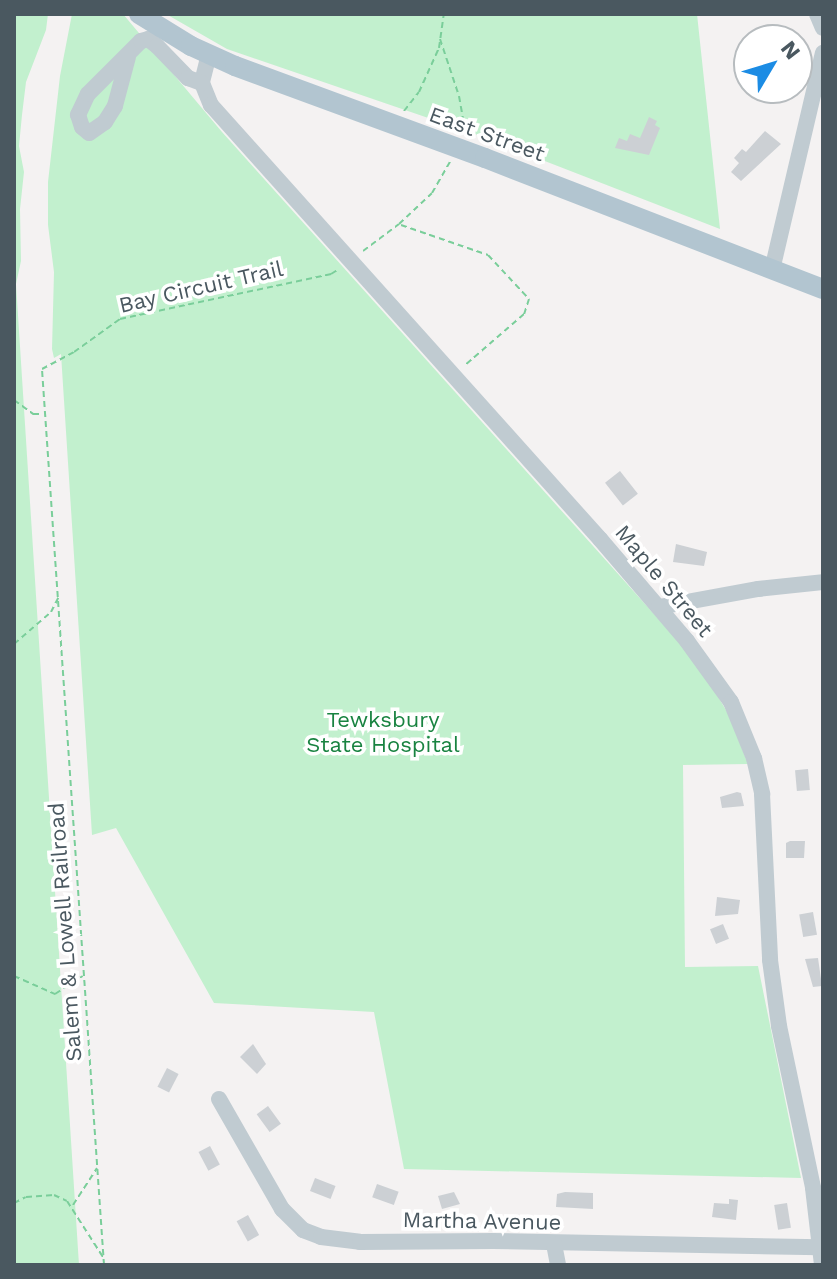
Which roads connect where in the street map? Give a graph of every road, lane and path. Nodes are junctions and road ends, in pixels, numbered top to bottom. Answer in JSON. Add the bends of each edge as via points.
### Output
{"nodes":[{"id":1,"x":139,"y":14,"type":"edge"},
{"id":2,"x":444,"y":14,"type":"edge"},
{"id":3,"x":817,"y":14,"type":"edge"},
{"id":4,"x":823,"y":28,"type":"edge"},
{"id":5,"x":440,"y":39,"type":"junction"},
{"id":6,"x":823,"y":53,"type":"edge"},
{"id":7,"x":209,"y":54,"type":"junction"},
{"id":8,"x":128,"y":57,"type":"dead end"},
{"id":9,"x":202,"y":83,"type":"junction"},
{"id":10,"x":394,"y":125,"type":"junction"},
{"id":11,"x":455,"y":147,"type":"junction"},
{"id":12,"x":399,"y":224,"type":"junction"},
{"id":13,"x":353,"y":261,"type":"junction"},
{"id":14,"x":772,"y":270,"type":"junction"},
{"id":15,"x":823,"y":289,"type":"edge"},
{"id":16,"x":453,"y":375,"type":"junction"},
{"id":17,"x":14,"y":400,"type":"edge"},
{"id":18,"x":45,"y":412,"type":"junction"},
{"id":19,"x":823,"y":582,"type":"edge"},
{"id":20,"x":58,"y":597,"type":"junction"},
{"id":21,"x":659,"y":607,"type":"junction"},
{"id":22,"x":14,"y":644,"type":"edge"},
{"id":23,"x":84,"y":975,"type":"junction"},
{"id":24,"x":14,"y":976,"type":"edge"},
{"id":25,"x":219,"y":1099,"type":"dead end"},
{"id":26,"x":97,"y":1168,"type":"junction"},
{"id":27,"x":14,"y":1203,"type":"edge"},
{"id":28,"x":72,"y":1206,"type":"junction"},
{"id":29,"x":554,"y":1244,"type":"junction"},
{"id":30,"x":820,"y":1247,"type":"junction"},
{"id":31,"x":104,"y":1258,"type":"junction"},
{"id":32,"x":104,"y":1265,"type":"edge"},
{"id":33,"x":558,"y":1265,"type":"edge"},
{"id":34,"x":822,"y":1265,"type":"edge"}],
"edges":[{"from":1,"to":7,"type":"main road","name":"East Street"},
{"from":2,"to":5,"type":"path","name":"Bay Circuit Trail"},
{"from":3,"to":4,"type":"street"},
{"from":5,"to":10,"type":"path","name":"Bay Circuit Trail","via":[[419,92]]},
{"from":5,"to":11,"type":"path","name":"Bay Circuit Trail","via":[[463,120]]},
{"from":6,"to":14,"type":"street"},
{"from":7,"to":9,"type":"street"},
{"from":7,"to":10,"type":"main road","name":"East Street"},
{"from":8,"to":9,"type":"street","via":[[148,39],[193,82]]},
{"from":9,"to":13,"type":"street","name":"Maple Street","via":[[211,105]]},
{"from":10,"to":11,"type":"main road","name":"East Street"},
{"from":11,"to":12,"type":"path","name":"Bay Circuit Trail","via":[[432,193]]},
{"from":11,"to":14,"type":"main road","name":"East Street"},
{"from":12,"to":13,"type":"path","name":"Bay Circuit Trail"},
{"from":12,"to":16,"type":"path","via":[[488,255],[529,299],[524,314]]},
{"from":13,"to":16,"type":"street","name":"Maple Street"},
{"from":13,"to":18,"type":"path","name":"Bay Circuit Trail","via":[[331,274],[120,319],[42,369]]},
{"from":14,"to":15,"type":"main road","name":"East Street"},
{"from":16,"to":21,"type":"street","name":"Maple Street"},
{"from":17,"to":18,"type":"path","via":[[33,414]]},
{"from":18,"to":20,"type":"path","name":"Bay Circuit Trail"},
{"from":19,"to":21,"type":"street"},
{"from":20,"to":22,"type":"path","via":[[51,612]]},
{"from":20,"to":23,"type":"path","name":"Salem & Lowell Railroad"},
{"from":21,"to":30,"type":"street","name":"Maple Street","via":[[719,683],[754,758],[762,794],[770,960]]},
{"from":23,"to":24,"type":"path","via":[[55,994]]},
{"from":23,"to":26,"type":"path","name":"Salem & Lowell Railroad"},
{"from":25,"to":29,"type":"street","name":"Martha Avenue","via":[[272,1194],[303,1230],[360,1242]]},
{"from":26,"to":28,"type":"path"},
{"from":26,"to":31,"type":"path","name":"Salem & Lowell Railroad"},
{"from":27,"to":28,"type":"path","via":[[54,1195]]},
{"from":28,"to":31,"type":"path"},
{"from":29,"to":30,"type":"street","name":"Martha Avenue"},
{"from":29,"to":33,"type":"street"},
{"from":30,"to":34,"type":"street","name":"Maple Street"},
{"from":31,"to":32,"type":"path","name":"Salem & Lowell Railroad"}]}
